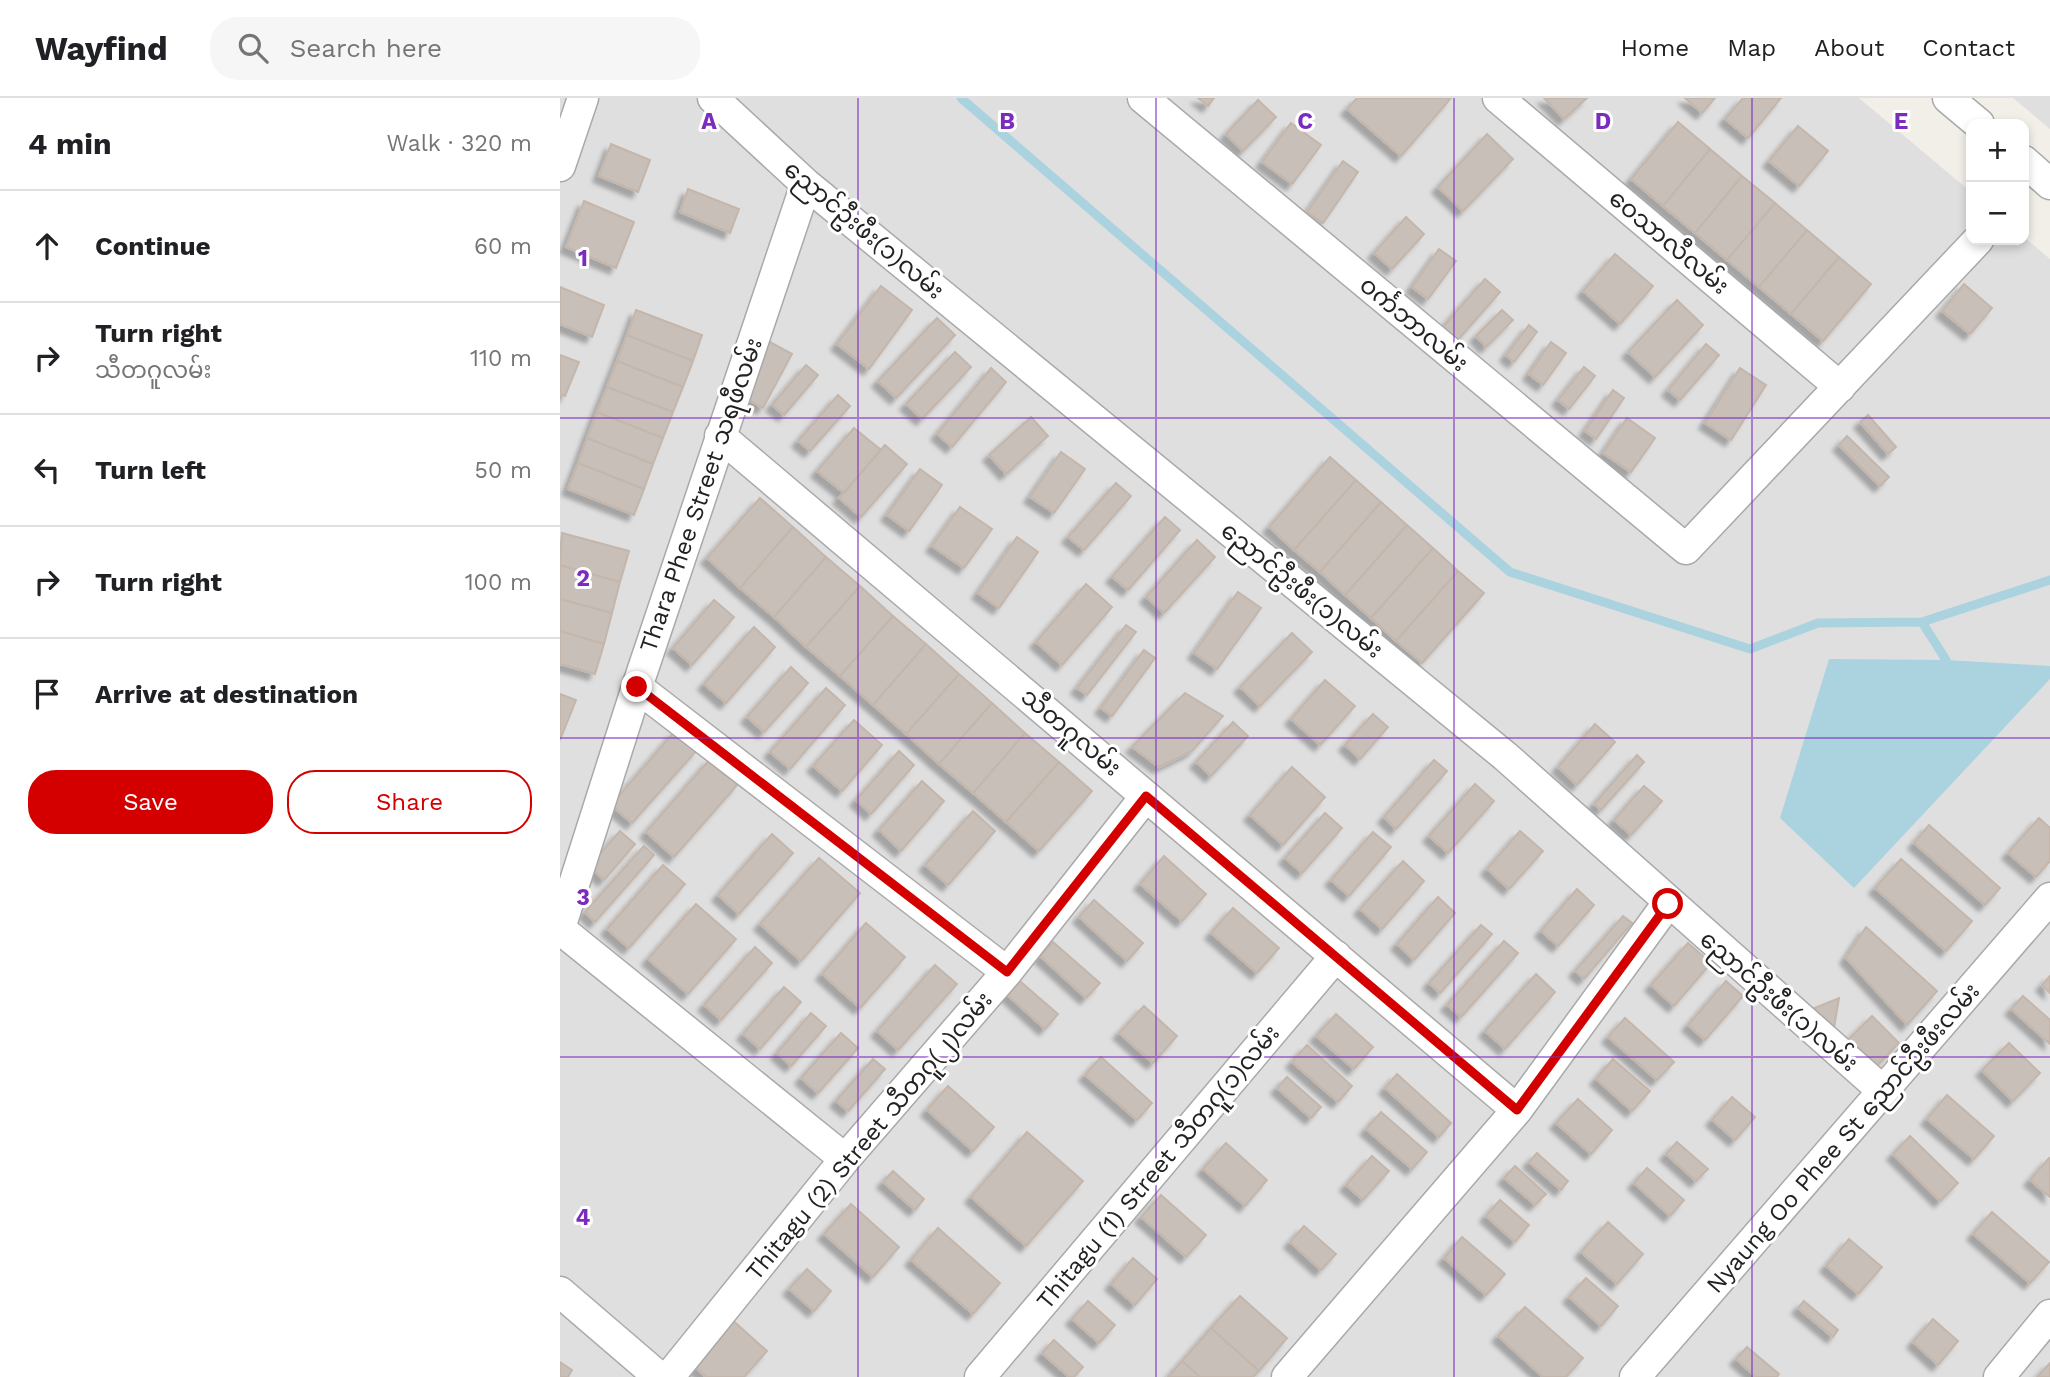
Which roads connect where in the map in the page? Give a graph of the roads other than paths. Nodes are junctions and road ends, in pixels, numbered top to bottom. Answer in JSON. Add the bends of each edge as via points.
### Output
{"nodes":[{"id":1,"x":583,"y":98,"type":"edge"},
{"id":2,"x":713,"y":98,"type":"edge"},
{"id":3,"x":1143,"y":98,"type":"edge"},
{"id":4,"x":1498,"y":98,"type":"edge"},
{"id":5,"x":1948,"y":98,"type":"edge"},
{"id":6,"x":1973,"y":119,"type":"edge"},
{"id":7,"x":560,"y":166,"type":"edge"},
{"id":8,"x":806,"y":184,"type":"junction"},
{"id":9,"x":1973,"y":245,"type":"edge"},
{"id":10,"x":1840,"y":387,"type":"junction"},
{"id":11,"x":720,"y":436,"type":"junction"},
{"id":12,"x":637,"y":687,"type":"junction"},
{"id":13,"x":1146,"y":796,"type":"junction"},
{"id":14,"x":2050,"y":898,"type":"edge"},
{"id":15,"x":1668,"y":904,"type":"junction"},
{"id":16,"x":560,"y":929,"type":"edge"},
{"id":17,"x":1336,"y":956,"type":"junction"},
{"id":18,"x":1007,"y":972,"type":"junction"},
{"id":19,"x":1883,"y":1091,"type":"junction"},
{"id":20,"x":1517,"y":1110,"type":"junction"},
{"id":21,"x":845,"y":1159,"type":"junction"},
{"id":22,"x":560,"y":1292,"type":"edge"},
{"id":23,"x":2050,"y":1315,"type":"edge"},
{"id":24,"x":659,"y":1377,"type":"edge"},
{"id":25,"x":669,"y":1377,"type":"edge"},
{"id":26,"x":980,"y":1377,"type":"edge"},
{"id":27,"x":1287,"y":1377,"type":"edge"},
{"id":28,"x":1635,"y":1377,"type":"edge"},
{"id":29,"x":1999,"y":1377,"type":"edge"}],
"edges":[{"from":1,"to":7,"type":"street"},
{"from":2,"to":8,"type":"street","name":"ညောင်ဦးဖီး(၁)လမ်း"},
{"from":3,"to":10,"type":"street","name":"ဝင်္ကဘာလမ်း","via":[[1686,549]]},
{"from":4,"to":10,"type":"street","name":"ဝေသာလီလမ်း"},
{"from":5,"to":6,"type":"street"},
{"from":8,"to":11,"type":"street","name":"Thara Phee Street သရဖီလမ်း"},
{"from":8,"to":15,"type":"street","name":"ညောင်ဦးဖီး(၁)လမ်း","via":[[1505,756]]},
{"from":9,"to":10,"type":"street"},
{"from":11,"to":12,"type":"street","name":"Thara Phee Street သရဖီလမ်း"},
{"from":11,"to":13,"type":"street","name":"သီတဂူလမ်း"},
{"from":12,"to":16,"type":"street","name":"Thara Phee Street သရဖီလမ်း"},
{"from":12,"to":18,"type":"street"},
{"from":13,"to":17,"type":"street","name":"သီတဂူလမ်း"},
{"from":13,"to":18,"type":"street","name":"Thitagu (2) Street သီတဂူ(၂)လမ်း"},
{"from":14,"to":19,"type":"street","name":"Nyaung Oo Phee St ညောင်ဦးဖီးလမ်း"},
{"from":15,"to":19,"type":"street","name":"ညောင်ဦးဖီး(၁)လမ်း"},
{"from":15,"to":20,"type":"street"},
{"from":16,"to":21,"type":"street"},
{"from":17,"to":20,"type":"street","name":"သီတဂူလမ်း"},
{"from":17,"to":26,"type":"street","name":"Thitagu (1) Street သီတဂူ(၁)လမ်း"},
{"from":18,"to":21,"type":"street","name":"Thitagu (2) Street သီတဂူ(၂)လမ်း"},
{"from":19,"to":28,"type":"street","name":"Nyaung Oo Phee St ညောင်ဦးဖီးလမ်း"},
{"from":20,"to":27,"type":"street"},
{"from":21,"to":25,"type":"street","name":"Thitagu (2) Street သီတဂူ(၂)လမ်း"},
{"from":22,"to":24,"type":"street"},
{"from":23,"to":29,"type":"street"}]}
